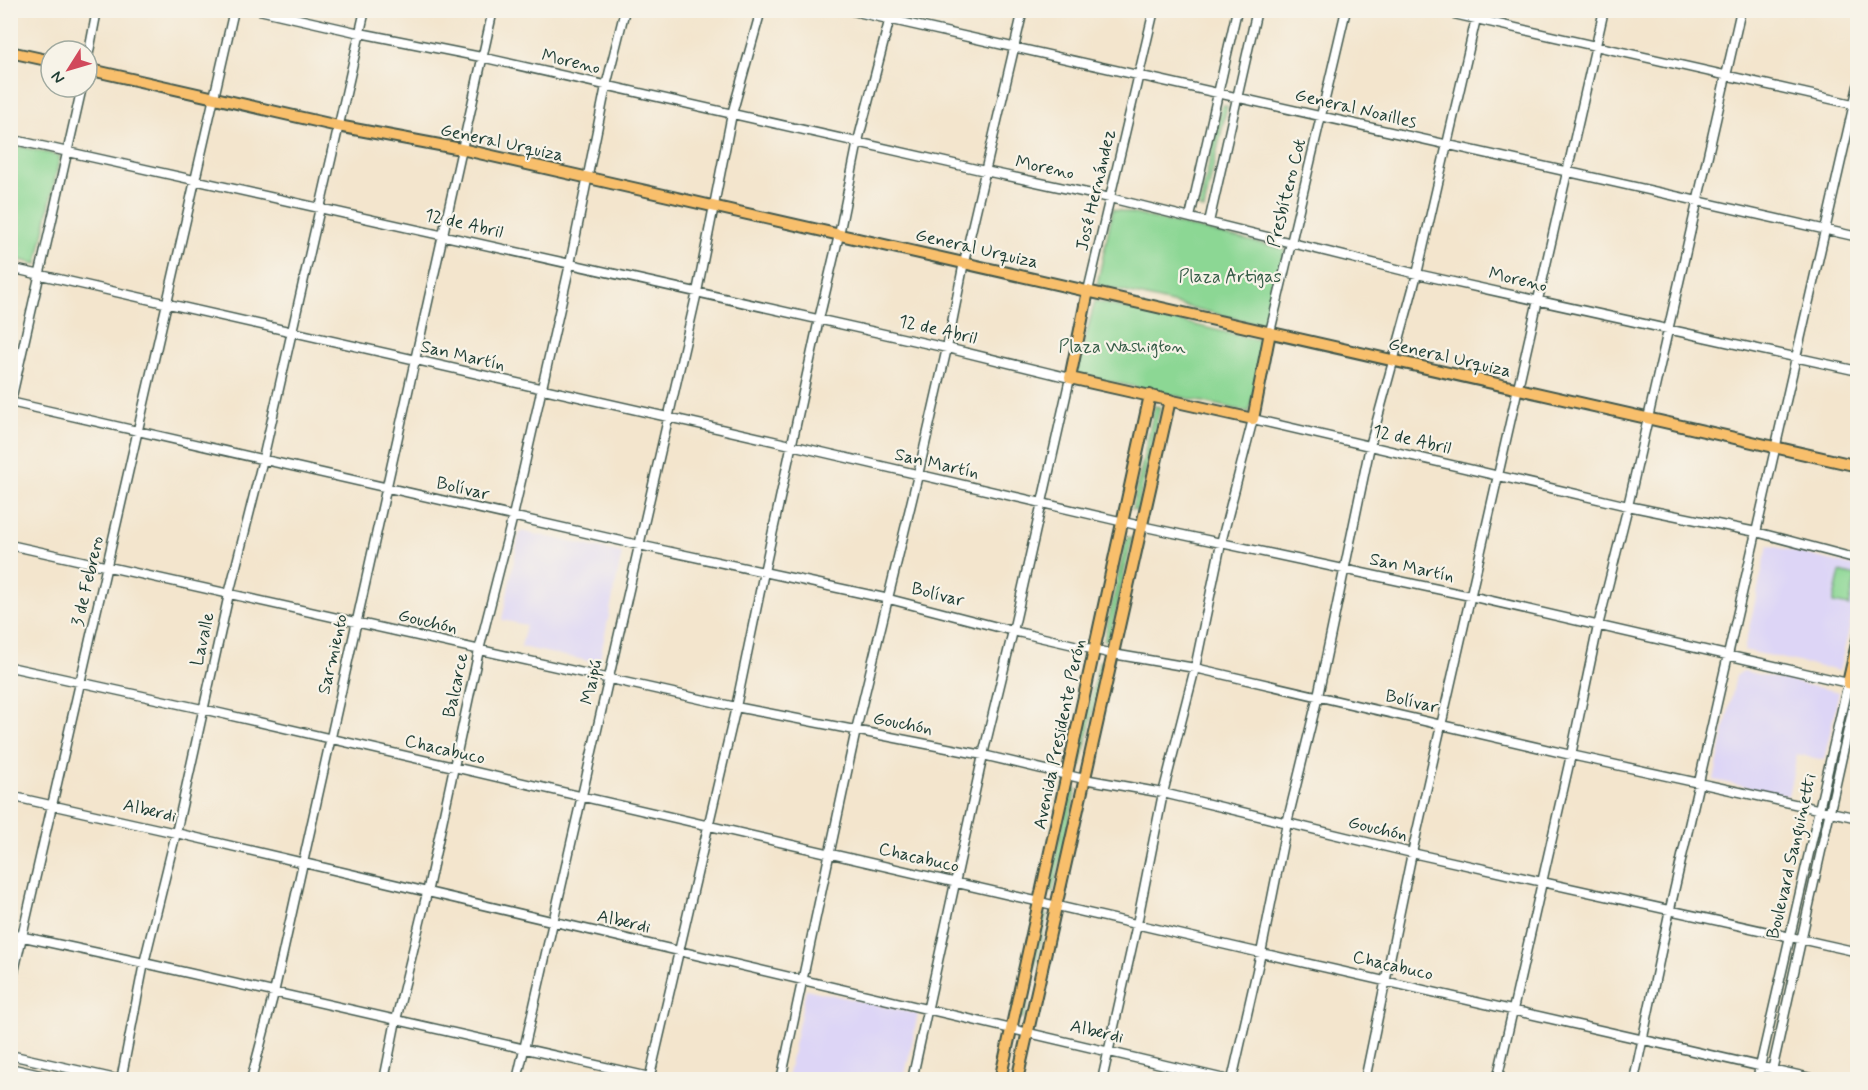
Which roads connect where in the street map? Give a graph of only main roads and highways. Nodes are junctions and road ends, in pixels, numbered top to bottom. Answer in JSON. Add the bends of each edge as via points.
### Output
{"nodes":[{"id":1,"x":10,"y":52,"type":"edge"},
{"id":2,"x":39,"y":58,"type":"edge"},
{"id":3,"x":99,"y":72,"type":"edge"},
{"id":4,"x":1088,"y":291,"type":"junction"},
{"id":5,"x":1270,"y":332,"type":"junction"},
{"id":6,"x":1070,"y":378,"type":"joint"},
{"id":7,"x":1150,"y":395,"type":"junction"},
{"id":8,"x":1170,"y":400,"type":"junction"},
{"id":9,"x":1253,"y":419,"type":"joint"},
{"id":10,"x":1857,"y":466,"type":"edge"},
{"id":11,"x":1857,"y":639,"type":"edge"},
{"id":12,"x":1854,"y":684,"type":"edge"},
{"id":13,"x":1000,"y":1080,"type":"edge"},
{"id":14,"x":1017,"y":1080,"type":"edge"}],
"edges":[{"from":1,"to":2,"type":"main road"},
{"from":3,"to":4,"type":"main road","name":"General Urquiza"},
{"from":4,"to":5,"type":"main road","name":"General Urquiza"},
{"from":4,"to":6,"type":"main road","name":"José Hernández"},
{"from":5,"to":9,"type":"main road","name":"Presbítero Cot"},
{"from":5,"to":10,"type":"main road","name":"General Urquiza"},
{"from":6,"to":7,"type":"main road","name":"12 de Abril"},
{"from":7,"to":8,"type":"main road","name":"12 de Abril"},
{"from":7,"to":13,"type":"main road","name":"Avenida Presidente Perón"},
{"from":8,"to":9,"type":"main road","name":"12 de Abril"},
{"from":8,"to":14,"type":"main road","name":"Avenida Presidente Perón"},
{"from":11,"to":12,"type":"main road","name":"Boulevard Sanguinetti"}]}
